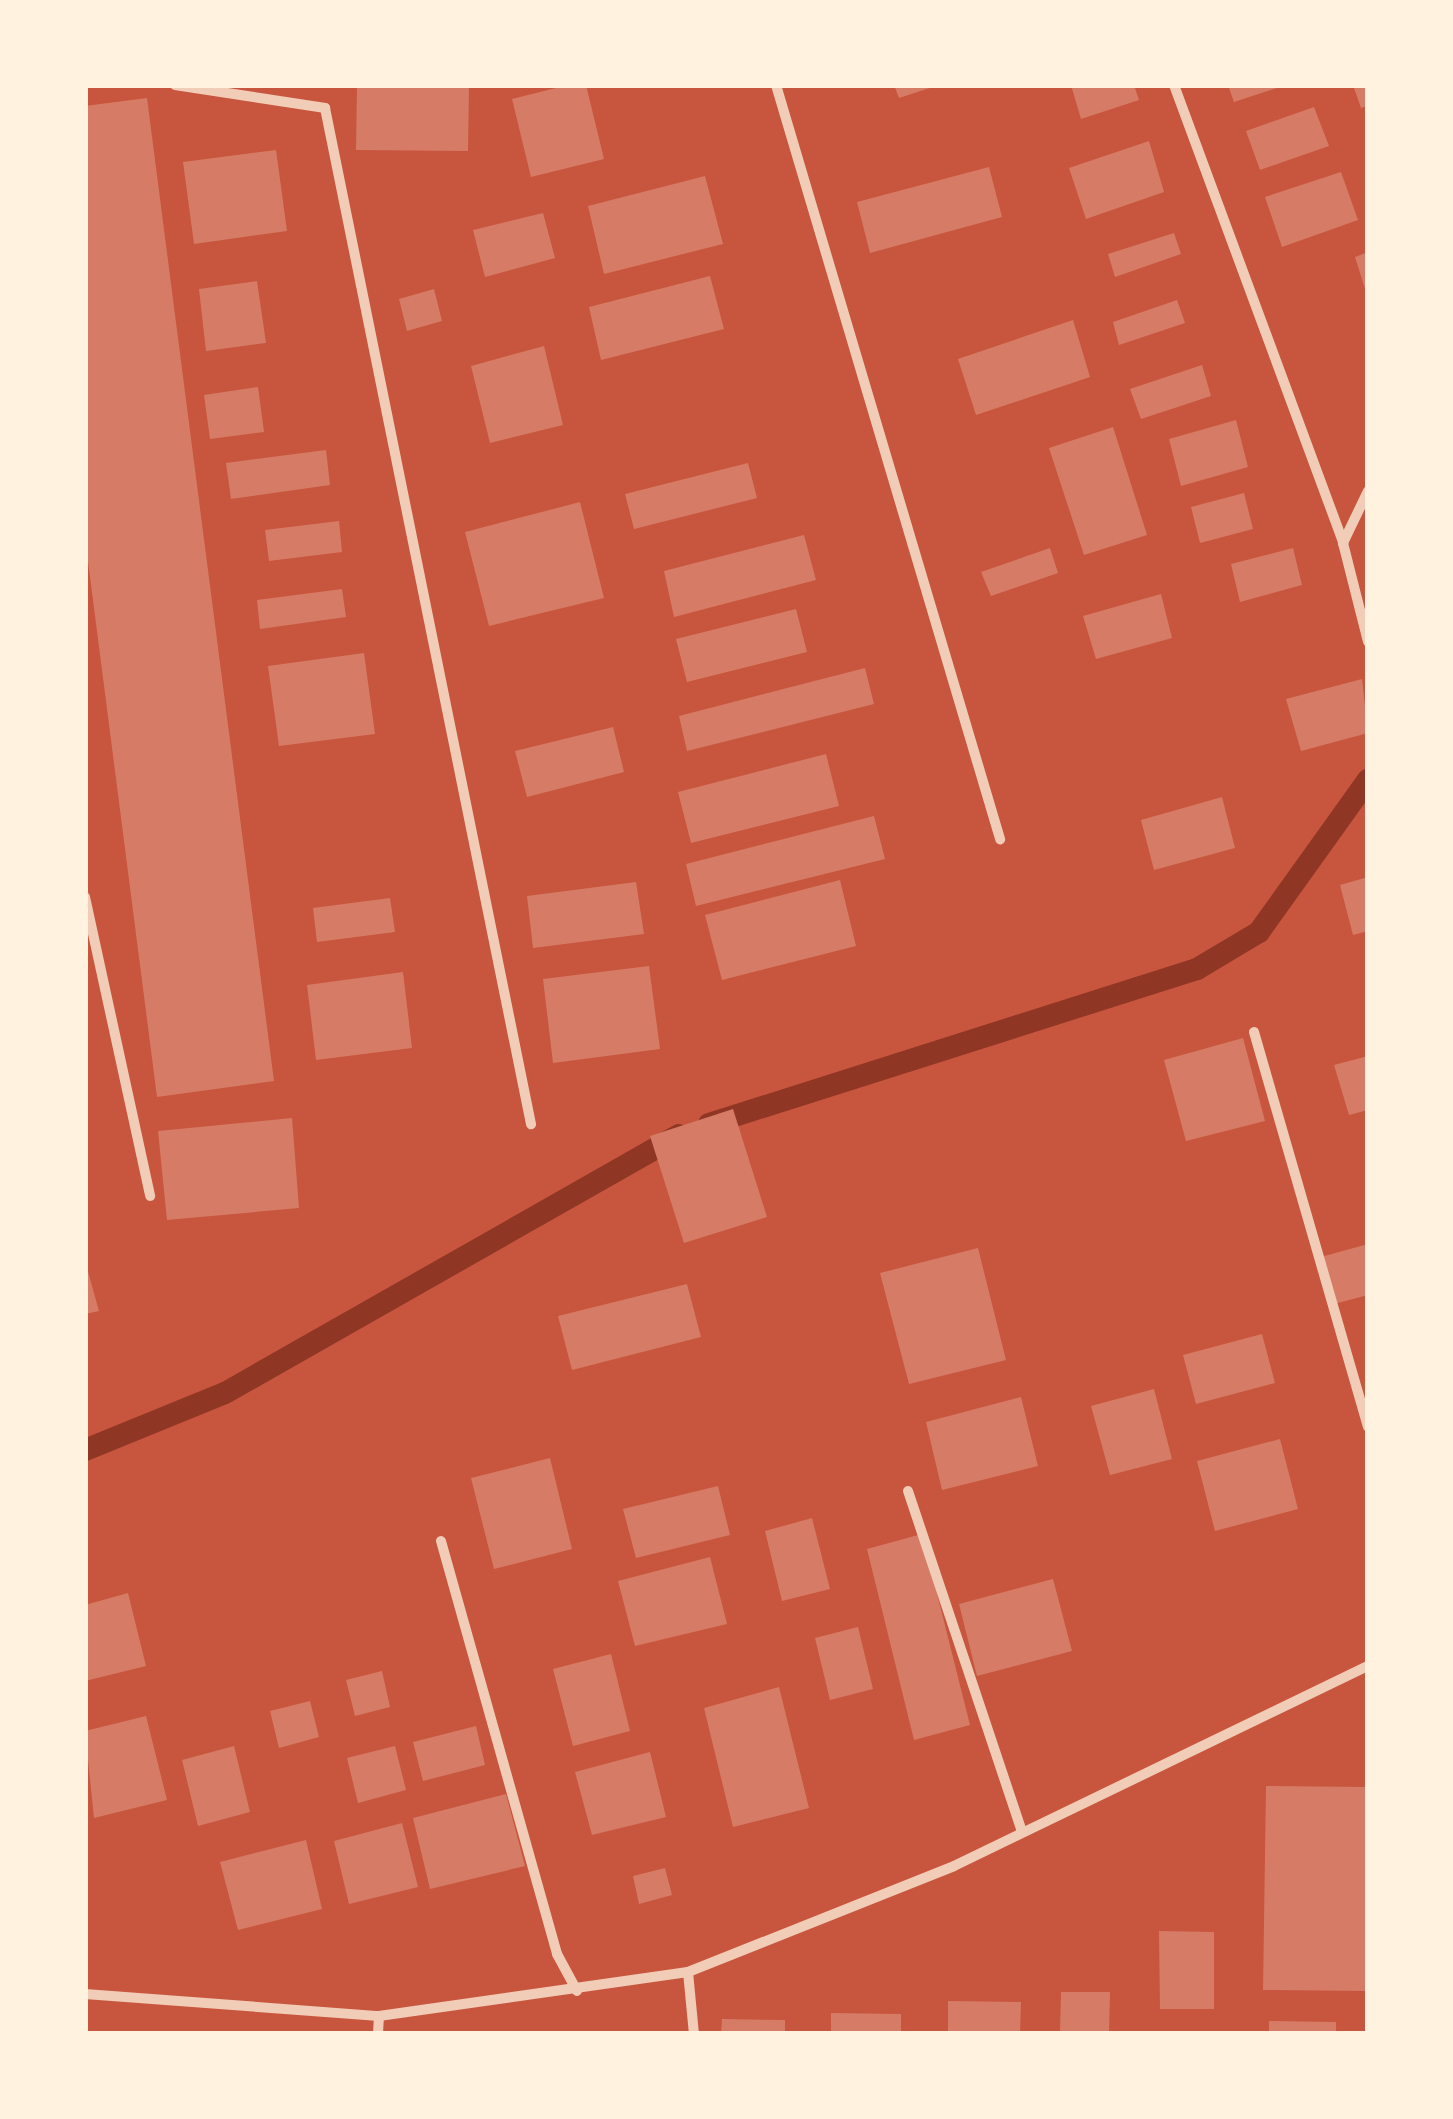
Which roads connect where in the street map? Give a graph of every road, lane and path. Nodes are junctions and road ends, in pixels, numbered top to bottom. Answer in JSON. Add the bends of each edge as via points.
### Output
{"nodes":[{"id":1,"x":175,"y":85,"type":"edge"},
{"id":2,"x":776,"y":85,"type":"edge"},
{"id":3,"x":1174,"y":85,"type":"edge"},
{"id":4,"x":1368,"y":491,"type":"edge"},
{"id":5,"x":1343,"y":542,"type":"junction"},
{"id":6,"x":1368,"y":642,"type":"edge"},
{"id":7,"x":1000,"y":838,"type":"dead end"},
{"id":8,"x":85,"y":898,"type":"edge"},
{"id":9,"x":1254,"y":1032,"type":"dead end"},
{"id":10,"x":532,"y":1124,"type":"dead end"},
{"id":11,"x":150,"y":1196,"type":"dead end"},
{"id":12,"x":1368,"y":1428,"type":"edge"},
{"id":13,"x":908,"y":1492,"type":"dead end"},
{"id":14,"x":441,"y":1540,"type":"dead end"},
{"id":15,"x":1368,"y":1666,"type":"edge"},
{"id":16,"x":1020,"y":1829,"type":"junction"},
{"id":17,"x":688,"y":1972,"type":"junction"},
{"id":18,"x":576,"y":1991,"type":"junction"},
{"id":19,"x":85,"y":1994,"type":"edge"},
{"id":20,"x":379,"y":2016,"type":"junction"},
{"id":21,"x":378,"y":2034,"type":"edge"},
{"id":22,"x":694,"y":2034,"type":"edge"}],
"edges":[{"from":1,"to":10,"type":"street","via":[[326,108]]},
{"from":2,"to":7,"type":"street"},
{"from":3,"to":5,"type":"street"},
{"from":4,"to":5,"type":"street"},
{"from":5,"to":6,"type":"street"},
{"from":8,"to":11,"type":"street"},
{"from":9,"to":12,"type":"street"},
{"from":13,"to":16,"type":"street"},
{"from":14,"to":18,"type":"street","via":[[557,1954]]},
{"from":15,"to":16,"type":"street"},
{"from":16,"to":17,"type":"street","via":[[954,1866]]},
{"from":17,"to":18,"type":"street"},
{"from":17,"to":22,"type":"street"},
{"from":18,"to":20,"type":"street"},
{"from":19,"to":20,"type":"street"},
{"from":20,"to":21,"type":"street"}]}
